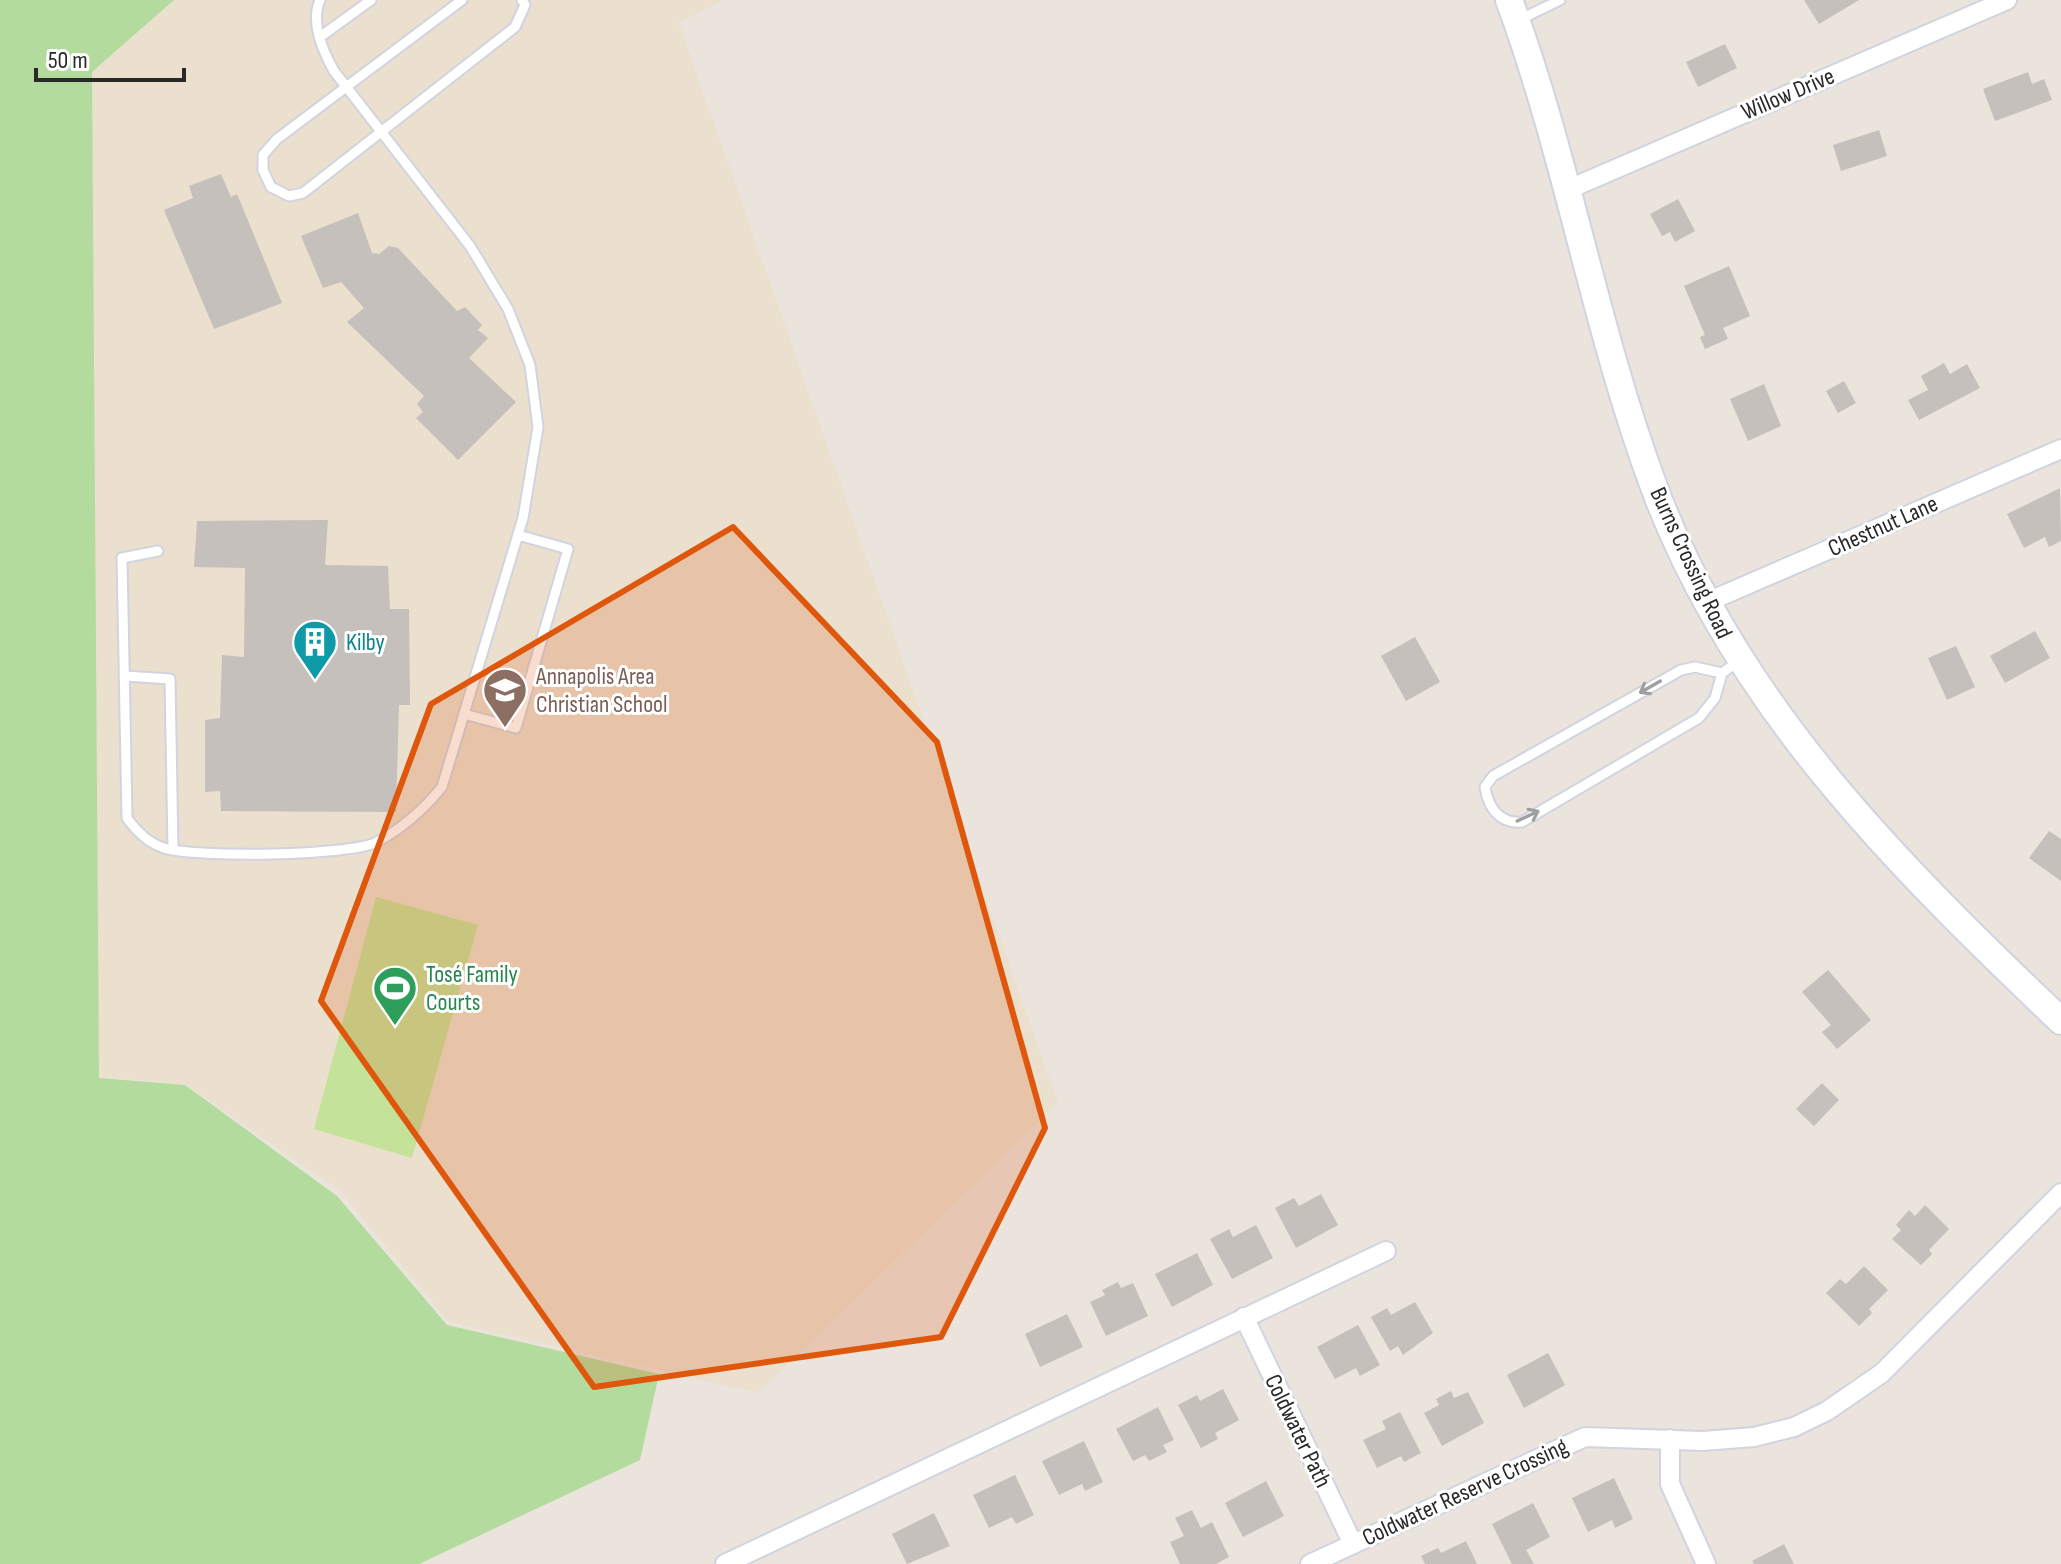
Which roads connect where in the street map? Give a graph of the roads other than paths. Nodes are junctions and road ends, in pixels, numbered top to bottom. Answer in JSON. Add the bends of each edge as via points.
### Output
{"nodes":[{"id":1,"x":320,"y":0,"type":"edge"},
{"id":2,"x":371,"y":0,"type":"edge"},
{"id":3,"x":462,"y":0,"type":"edge"},
{"id":4,"x":522,"y":0,"type":"edge"},
{"id":5,"x":1560,"y":0,"type":"edge"},
{"id":6,"x":2007,"y":0,"type":"edge"},
{"id":7,"x":1513,"y":10,"type":"edge"},
{"id":8,"x":320,"y":37,"type":"junction"},
{"id":9,"x":346,"y":87,"type":"junction"},
{"id":10,"x":381,"y":132,"type":"junction"},
{"id":11,"x":1569,"y":189,"type":"junction"},
{"id":12,"x":2061,"y":449,"type":"edge"},
{"id":13,"x":518,"y":535,"type":"junction"},
{"id":14,"x":158,"y":551,"type":"dead end"},
{"id":15,"x":1705,"y":603,"type":"junction"},
{"id":16,"x":1731,"y":667,"type":"junction"},
{"id":17,"x":125,"y":676,"type":"junction"},
{"id":18,"x":464,"y":714,"type":"junction"},
{"id":19,"x":173,"y":849,"type":"junction"},
{"id":20,"x":2061,"y":1021,"type":"edge"},
{"id":21,"x":2061,"y":1193,"type":"edge"},
{"id":22,"x":1386,"y":1251,"type":"dead end"},
{"id":23,"x":1244,"y":1317,"type":"junction"},
{"id":24,"x":1670,"y":1439,"type":"junction"},
{"id":25,"x":1353,"y":1544,"type":"junction"},
{"id":26,"x":725,"y":1564,"type":"edge"},
{"id":27,"x":1310,"y":1564,"type":"edge"},
{"id":28,"x":1706,"y":1564,"type":"edge"}],
"edges":[{"from":1,"to":8,"type":"lane"},
{"from":2,"to":8,"type":"lane"},
{"from":3,"to":9,"type":"lane"},
{"from":4,"to":10,"type":"lane","via":[[525,5],[515,27]]},
{"from":5,"to":7,"type":"lane"},
{"from":6,"to":11,"type":"street","name":"Willow Drive"},
{"from":7,"to":11,"type":"street","name":"Burns Crossing Road"},
{"from":8,"to":9,"type":"lane"},
{"from":9,"to":10,"type":"lane"},
{"from":9,"to":10,"type":"lane","via":[[263,155],[271,187],[289,196],[303,193]]},
{"from":10,"to":13,"type":"lane","via":[[470,246],[508,309],[530,365],[538,427]]},
{"from":11,"to":15,"type":"street","name":"Burns Crossing Road","via":[[1654,487]]},
{"from":12,"to":15,"type":"street","name":"Chestnut Lane"},
{"from":13,"to":18,"type":"lane"},
{"from":13,"to":18,"type":"lane","via":[[568,549],[516,728]]},
{"from":14,"to":17,"type":"lane","via":[[122,558]]},
{"from":15,"to":16,"type":"street","name":"Burns Crossing Road"},
{"from":16,"to":16,"type":"lane","one_way":true,"via":[[1681,670],[1493,776],[1485,787],[1487,798],[1500,818],[1522,822],[1699,718]]},
{"from":16,"to":20,"type":"street","name":"Burns Crossing Road","via":[[1886,848]]},
{"from":17,"to":19,"type":"lane","via":[[127,818],[140,836]]},
{"from":17,"to":19,"type":"lane","via":[[170,679]]},
{"from":18,"to":19,"type":"lane","via":[[442,787],[421,812],[375,843],[344,851]]},
{"from":21,"to":24,"type":"street","name":"Coldwater Reserve Crossing","via":[[1882,1373],[1827,1411],[1794,1427],[1754,1437]]},
{"from":22,"to":23,"type":"street"},
{"from":23,"to":25,"type":"street","name":"Coldwater Path"},
{"from":23,"to":26,"type":"street"},
{"from":24,"to":25,"type":"street","name":"Coldwater Reserve Crossing","via":[[1585,1437]]},
{"from":24,"to":28,"type":"street","via":[[1670,1484]]},
{"from":25,"to":27,"type":"street","name":"Coldwater Reserve Crossing"}]}
